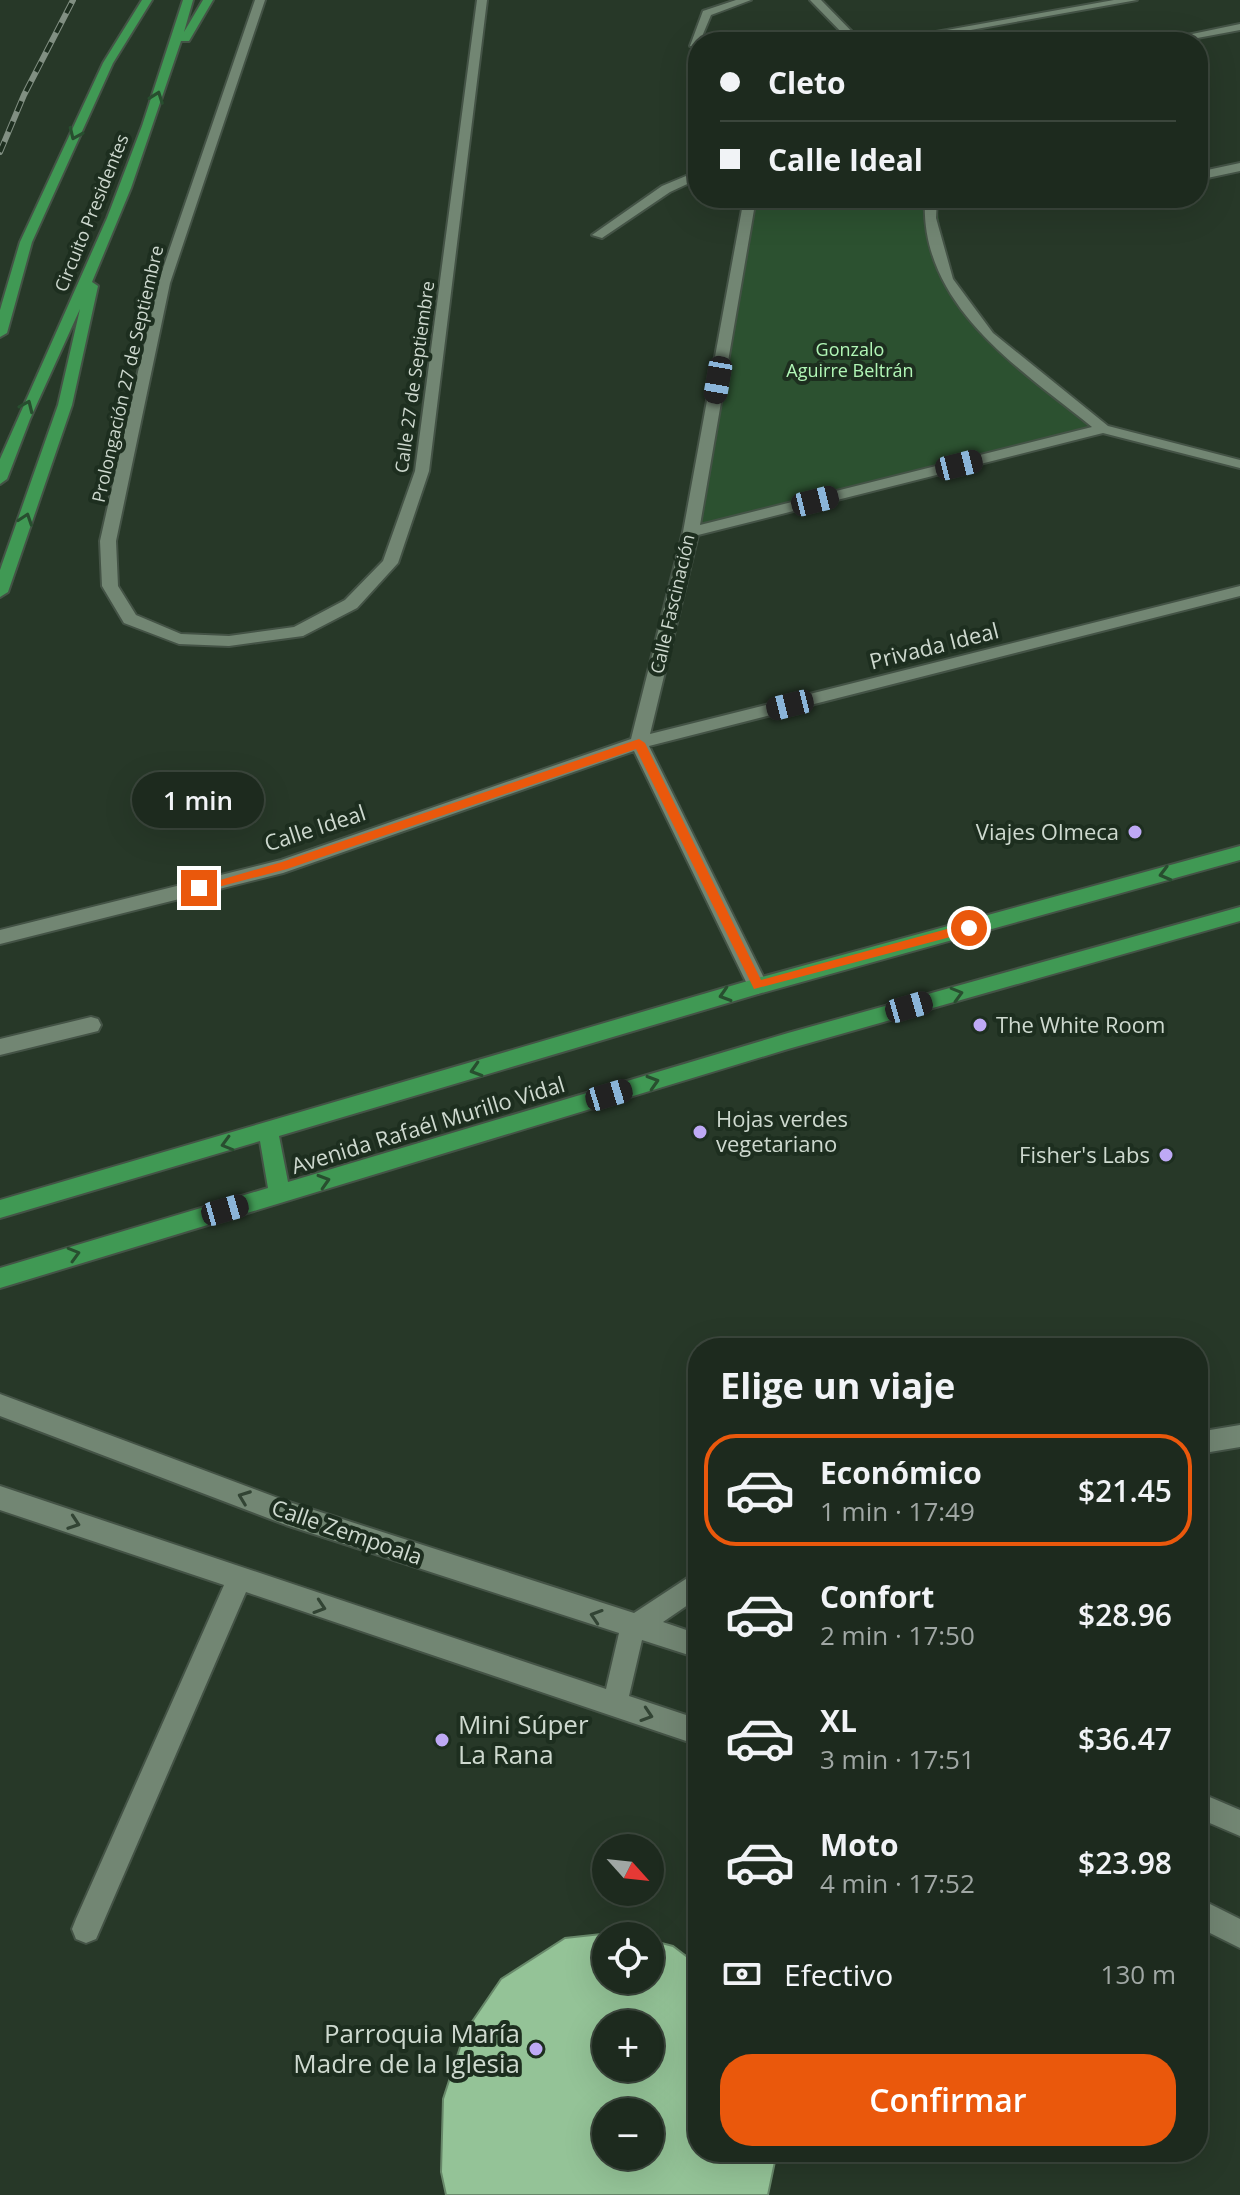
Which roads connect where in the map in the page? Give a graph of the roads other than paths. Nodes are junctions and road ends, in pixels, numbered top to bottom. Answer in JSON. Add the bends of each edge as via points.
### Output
{"nodes":[{"id":1,"x":147,"y":0,"type":"edge"},
{"id":2,"x":188,"y":0,"type":"edge"},
{"id":3,"x":208,"y":0,"type":"edge"},
{"id":4,"x":260,"y":0,"type":"edge"},
{"id":5,"x":482,"y":0,"type":"edge"},
{"id":6,"x":746,"y":0,"type":"edge"},
{"id":7,"x":815,"y":0,"type":"edge"},
{"id":8,"x":1132,"y":0,"type":"edge"},
{"id":9,"x":125,"y":13,"type":"dead end"},
{"id":10,"x":1240,"y":27,"type":"edge"},
{"id":11,"x":699,"y":32,"type":"edge"},
{"id":12,"x":847,"y":32,"type":"edge"},
{"id":13,"x":944,"y":32,"type":"edge"},
{"id":14,"x":1208,"y":33,"type":"edge"},
{"id":15,"x":108,"y":63,"type":"junction"},
{"id":16,"x":168,"y":66,"type":"junction"},
{"id":17,"x":1240,"y":167,"type":"edge"},
{"id":18,"x":1208,"y":174,"type":"edge"},
{"id":19,"x":688,"y":179,"type":"edge"},
{"id":20,"x":748,"y":208,"type":"edge"},
{"id":21,"x":930,"y":208,"type":"edge"},
{"id":22,"x":598,"y":235,"type":"dead end"},
{"id":23,"x":26,"y":242,"type":"junction"},
{"id":24,"x":101,"y":249,"type":"junction"},
{"id":25,"x":0,"y":298,"type":"edge"},
{"id":26,"x":0,"y":333,"type":"edge"},
{"id":27,"x":1103,"y":429,"type":"junction"},
{"id":28,"x":1240,"y":464,"type":"edge"},
{"id":29,"x":0,"y":479,"type":"edge"},
{"id":30,"x":691,"y":532,"type":"junction"},
{"id":31,"x":1240,"y":591,"type":"edge"},
{"id":32,"x":0,"y":592,"type":"edge"},
{"id":33,"x":130,"y":619,"type":"joint"},
{"id":34,"x":639,"y":743,"type":"junction"},
{"id":35,"x":1240,"y":853,"type":"edge"},
{"id":36,"x":1240,"y":914,"type":"edge"},
{"id":37,"x":0,"y":937,"type":"edge"},
{"id":38,"x":758,"y":986,"type":"junction"},
{"id":39,"x":91,"y":1025,"type":"dead end"},
{"id":40,"x":0,"y":1047,"type":"edge"},
{"id":41,"x":268,"y":1132,"type":"junction"},
{"id":42,"x":280,"y":1194,"type":"junction"},
{"id":43,"x":0,"y":1209,"type":"edge"},
{"id":44,"x":0,"y":1278,"type":"edge"},
{"id":45,"x":0,"y":1405,"type":"edge"},
{"id":46,"x":1240,"y":1436,"type":"edge"},
{"id":47,"x":1208,"y":1441,"type":"edge"},
{"id":48,"x":0,"y":1498,"type":"edge"},
{"id":49,"x":239,"y":1580,"type":"junction"},
{"id":50,"x":688,"y":1590,"type":"edge"},
{"id":51,"x":633,"y":1628,"type":"junction"},
{"id":52,"x":688,"y":1643,"type":"edge"},
{"id":53,"x":615,"y":1704,"type":"junction"},
{"id":54,"x":688,"y":1729,"type":"edge"},
{"id":55,"x":1208,"y":1809,"type":"edge"},
{"id":56,"x":1240,"y":1823,"type":"edge"},
{"id":57,"x":1208,"y":1917,"type":"edge"},
{"id":58,"x":86,"y":1929,"type":"dead end"},
{"id":59,"x":1240,"y":1934,"type":"edge"}],
"edges":[{"from":1,"to":15,"type":"main road"},
{"from":2,"to":16,"type":"main road","name":"Circuito Presidentes"},
{"from":3,"to":16,"type":"main road"},
{"from":4,"to":33,"type":"street","name":"Prolongación 27 de Septiembre","via":[[164,283],[108,541],[110,586]]},
{"from":5,"to":33,"type":"street","name":"Calle 27 de Septiembre","via":[[422,471],[390,563],[351,604],[297,632],[229,641],[179,639]]},
{"from":6,"to":11,"type":"street","via":[[707,13]]},
{"from":7,"to":12,"type":"street"},
{"from":8,"to":13,"type":"street"},
{"from":9,"to":15,"type":"main road"},
{"from":10,"to":14,"type":"street"},
{"from":15,"to":23,"type":"main road","one_way":true},
{"from":24,"to":16,"type":"main road","name":"Circuito Presidentes","one_way":true},
{"from":17,"to":18,"type":"street"},
{"from":19,"to":22,"type":"street"},
{"from":20,"to":30,"type":"street","name":"Calle Fascinación"},
{"from":21,"to":27,"type":"street","via":[[947,279],[988,336]]},
{"from":23,"to":25,"type":"main road"},
{"from":23,"to":26,"type":"main road"},
{"from":29,"to":24,"type":"main road","name":"Circuito Presidentes","one_way":true,"via":[[23,411]]},
{"from":32,"to":24,"type":"main road","one_way":true,"via":[[65,405]]},
{"from":27,"to":28,"type":"street"},
{"from":27,"to":30,"type":"street"},
{"from":30,"to":34,"type":"street","name":"Calle Fascinación"},
{"from":31,"to":34,"type":"street","name":"Privada Ideal"},
{"from":34,"to":37,"type":"street","name":"Calle Ideal","via":[[283,866]]},
{"from":34,"to":38,"type":"street"},
{"from":35,"to":38,"type":"main road","name":"Avenida Rafaél Murillo Vidal","one_way":true},
{"from":42,"to":36,"type":"main road","name":"Avenida Rafaél Murillo Vidal","one_way":true,"via":[[788,1041]]},
{"from":38,"to":41,"type":"main road","name":"Avenida Rafaél Murillo Vidal","one_way":true},
{"from":39,"to":40,"type":"street"},
{"from":41,"to":42,"type":"main road"},
{"from":41,"to":43,"type":"main road","name":"Avenida Rafaél Murillo Vidal","one_way":true},
{"from":44,"to":42,"type":"main road","name":"Avenida Rafaél Murillo Vidal","one_way":true},
{"from":51,"to":45,"type":"street","name":"Calle Zempoala","one_way":true,"via":[[286,1513]]},
{"from":46,"to":47,"type":"street"},
{"from":48,"to":49,"type":"street","one_way":true},
{"from":49,"to":53,"type":"street","one_way":true},
{"from":49,"to":58,"type":"street"},
{"from":50,"to":51,"type":"street"},
{"from":51,"to":52,"type":"street","name":"Calle Zempoala"},
{"from":51,"to":53,"type":"street"},
{"from":53,"to":54,"type":"street","one_way":true},
{"from":55,"to":56,"type":"street"},
{"from":57,"to":59,"type":"street"}]}
